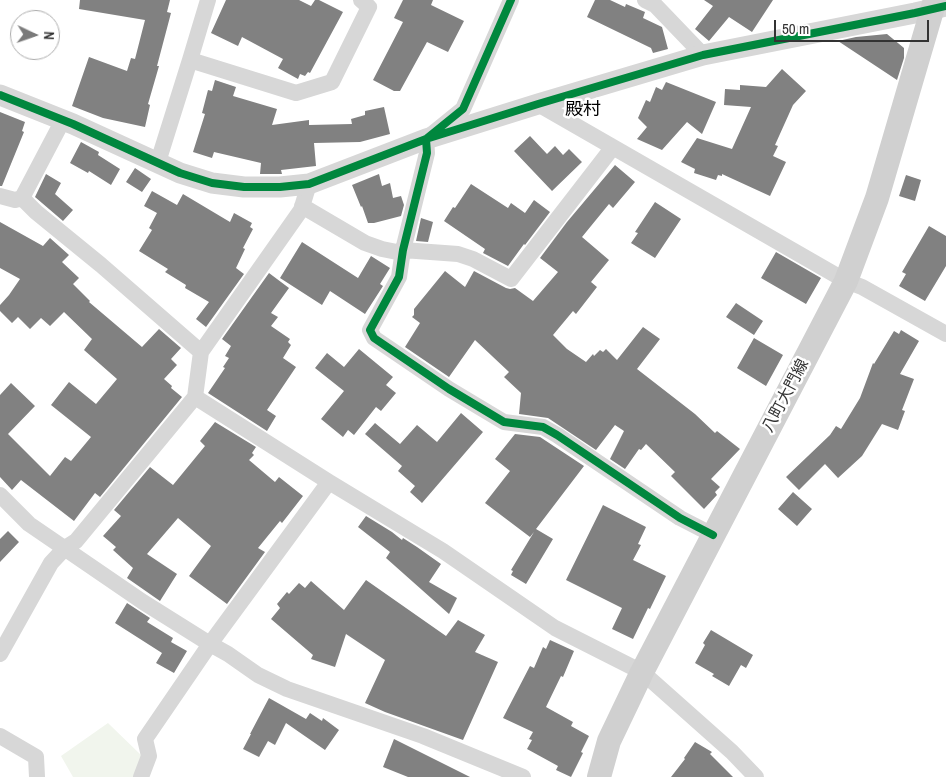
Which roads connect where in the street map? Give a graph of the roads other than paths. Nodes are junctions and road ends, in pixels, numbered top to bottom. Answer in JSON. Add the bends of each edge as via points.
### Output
{"nodes":[{"id":1,"x":208,"y":0,"type":"edge"},
{"id":2,"x":361,"y":0,"type":"edge"},
{"id":3,"x":511,"y":0,"type":"edge"},
{"id":4,"x":645,"y":0,"type":"edge"},
{"id":5,"x":938,"y":5,"type":"edge"},
{"id":6,"x":703,"y":55,"type":"junction"},
{"id":7,"x":190,"y":60,"type":"junction"},
{"id":8,"x":0,"y":95,"type":"edge"},
{"id":9,"x":538,"y":104,"type":"junction"},
{"id":10,"x":63,"y":120,"type":"junction"},
{"id":11,"x":426,"y":139,"type":"junction"},
{"id":12,"x":613,"y":147,"type":"junction"},
{"id":13,"x":158,"y":162,"type":"junction"},
{"id":14,"x":309,"y":184,"type":"junction"},
{"id":15,"x":0,"y":196,"type":"edge"},
{"id":16,"x":22,"y":198,"type":"junction"},
{"id":17,"x":302,"y":206,"type":"junction"},
{"id":18,"x":403,"y":252,"type":"junction"},
{"id":19,"x":846,"y":281,"type":"junction"},
{"id":20,"x":946,"y":334,"type":"edge"},
{"id":21,"x":201,"y":352,"type":"junction"},
{"id":22,"x":195,"y":397,"type":"junction"},
{"id":23,"x":329,"y":482,"type":"junction"},
{"id":24,"x":0,"y":495,"type":"edge"},
{"id":25,"x":713,"y":535,"type":"junction"},
{"id":26,"x":64,"y":548,"type":"junction"},
{"id":27,"x":210,"y":644,"type":"junction"},
{"id":28,"x":0,"y":654,"type":"edge"},
{"id":29,"x":642,"y":672,"type":"junction"},
{"id":30,"x":0,"y":736,"type":"edge"},
{"id":31,"x":37,"y":777,"type":"edge"},
{"id":32,"x":142,"y":777,"type":"edge"},
{"id":33,"x":523,"y":777,"type":"edge"},
{"id":34,"x":599,"y":777,"type":"edge"},
{"id":35,"x":756,"y":777,"type":"edge"}],
"edges":[{"from":1,"to":7,"type":"street"},
{"from":2,"to":7,"type":"street","via":[[369,7],[332,82],[296,92]]},
{"from":3,"to":11,"type":"street","via":[[463,109]]},
{"from":4,"to":6,"type":"street","via":[[655,5]]},
{"from":5,"to":6,"type":"street","via":[[907,15]]},
{"from":5,"to":19,"type":"main road","name":"八町大門線"},
{"from":6,"to":9,"type":"street"},
{"from":7,"to":13,"type":"street"},
{"from":8,"to":10,"type":"street"},
{"from":9,"to":11,"type":"street"},
{"from":9,"to":12,"type":"street"},
{"from":10,"to":13,"type":"street"},
{"from":10,"to":16,"type":"street"},
{"from":11,"to":14,"type":"street"},
{"from":11,"to":18,"type":"street","via":[[427,153]]},
{"from":12,"to":18,"type":"street","via":[[511,279],[458,254]]},
{"from":12,"to":19,"type":"street"},
{"from":13,"to":14,"type":"street","via":[[212,183],[244,187]]},
{"from":14,"to":17,"type":"street"},
{"from":15,"to":16,"type":"street","via":[[15,200]]},
{"from":16,"to":21,"type":"street"},
{"from":17,"to":18,"type":"street","via":[[365,243]]},
{"from":17,"to":21,"type":"street"},
{"from":18,"to":25,"type":"street","via":[[400,277],[370,330],[374,338],[504,422],[543,427],[558,435],[680,518]]},
{"from":19,"to":20,"type":"street"},
{"from":19,"to":25,"type":"main road","name":"八町大門線"},
{"from":21,"to":22,"type":"street"},
{"from":22,"to":23,"type":"street"},
{"from":22,"to":26,"type":"street","via":[[76,541]]},
{"from":23,"to":27,"type":"street"},
{"from":23,"to":29,"type":"street","via":[[443,551],[555,628]]},
{"from":24,"to":26,"type":"street","via":[[29,524]]},
{"from":25,"to":29,"type":"main road","name":"八町大門線"},
{"from":26,"to":27,"type":"street"},
{"from":26,"to":28,"type":"street","via":[[51,563]]},
{"from":27,"to":32,"type":"street","via":[[145,739],[149,756]]},
{"from":27,"to":33,"type":"street","via":[[258,675],[287,689],[424,736]]},
{"from":29,"to":34,"type":"main road","name":"八町大門線","via":[[609,741]]},
{"from":29,"to":35,"type":"street"},
{"from":30,"to":31,"type":"street","via":[[36,757]]}]}
